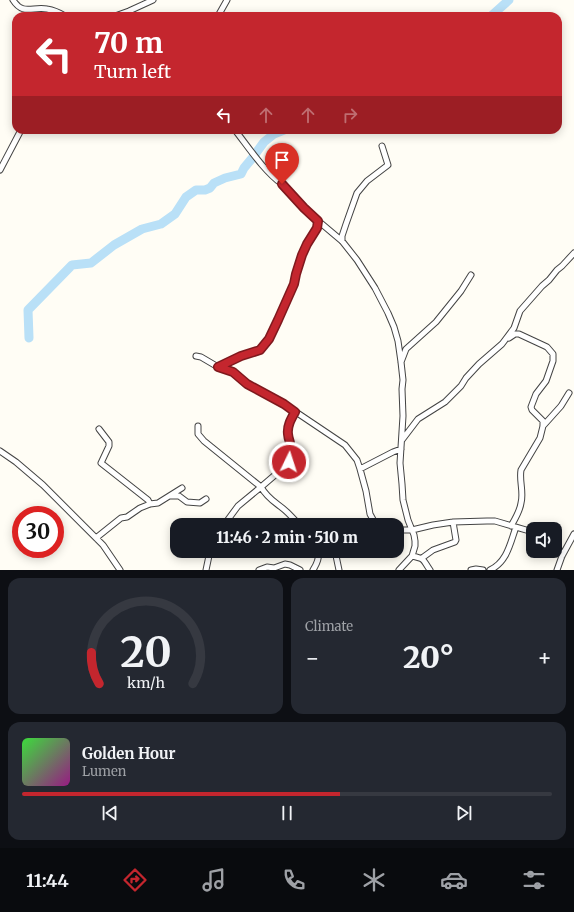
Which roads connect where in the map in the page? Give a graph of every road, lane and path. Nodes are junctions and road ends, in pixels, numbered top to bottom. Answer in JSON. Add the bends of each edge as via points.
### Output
{"nodes":[{"id":1,"x":12,"y":0,"type":"edge"},
{"id":2,"x":153,"y":0,"type":"edge"},
{"id":3,"x":227,"y":0,"type":"edge"},
{"id":4,"x":55,"y":12,"type":"edge"},
{"id":5,"x":125,"y":12,"type":"edge"},
{"id":6,"x":220,"y":12,"type":"edge"},
{"id":7,"x":19,"y":134,"type":"edge"},
{"id":8,"x":238,"y":134,"type":"edge"},
{"id":9,"x":382,"y":146,"type":"dead end"},
{"id":10,"x":0,"y":170,"type":"edge"},
{"id":11,"x":318,"y":221,"type":"junction"},
{"id":12,"x":342,"y":241,"type":"junction"},
{"id":13,"x":574,"y":253,"type":"edge"},
{"id":14,"x":470,"y":275,"type":"dead end"},
{"id":15,"x":502,"y":344,"type":"junction"},
{"id":16,"x":196,"y":356,"type":"dead end"},
{"id":17,"x":401,"y":362,"type":"junction"},
{"id":18,"x":218,"y":367,"type":"junction"},
{"id":19,"x":569,"y":393,"type":"dead end"},
{"id":20,"x":295,"y":412,"type":"junction"},
{"id":21,"x":198,"y":426,"type":"dead end"},
{"id":22,"x":543,"y":426,"type":"junction"},
{"id":23,"x":99,"y":430,"type":"dead end"},
{"id":24,"x":402,"y":441,"type":"junction"},
{"id":25,"x":401,"y":450,"type":"junction"},
{"id":26,"x":0,"y":451,"type":"edge"},
{"id":27,"x":360,"y":469,"type":"junction"},
{"id":28,"x":261,"y":486,"type":"junction"},
{"id":29,"x":182,"y":488,"type":"dead end"},
{"id":30,"x":170,"y":496,"type":"junction"},
{"id":31,"x":206,"y":499,"type":"dead end"},
{"id":32,"x":150,"y":504,"type":"junction"},
{"id":33,"x":229,"y":518,"type":"edge"},
{"id":34,"x":293,"y":518,"type":"edge"},
{"id":35,"x":372,"y":518,"type":"edge"},
{"id":36,"x":453,"y":522,"type":"junction"},
{"id":37,"x":514,"y":527,"type":"junction"},
{"id":38,"x":404,"y":530,"type":"edge"},
{"id":39,"x":412,"y":530,"type":"junction"},
{"id":40,"x":526,"y":530,"type":"edge"},
{"id":41,"x":574,"y":534,"type":"edge"},
{"id":42,"x":96,"y":538,"type":"junction"},
{"id":43,"x":412,"y":556,"type":"junction"},
{"id":44,"x":562,"y":556,"type":"edge"},
{"id":45,"x":209,"y":558,"type":"edge"},
{"id":46,"x":318,"y":558,"type":"edge"},
{"id":47,"x":336,"y":558,"type":"edge"},
{"id":48,"x":422,"y":558,"type":"junction"},
{"id":49,"x":561,"y":558,"type":"edge"},
{"id":50,"x":120,"y":570,"type":"edge"},
{"id":51,"x":206,"y":570,"type":"edge"},
{"id":52,"x":259,"y":570,"type":"edge"},
{"id":53,"x":300,"y":570,"type":"edge"},
{"id":54,"x":313,"y":570,"type":"edge"},
{"id":55,"x":339,"y":570,"type":"edge"},
{"id":56,"x":399,"y":570,"type":"edge"},
{"id":57,"x":430,"y":570,"type":"edge"},
{"id":58,"x":474,"y":570,"type":"edge"},
{"id":59,"x":483,"y":570,"type":"edge"},
{"id":60,"x":490,"y":570,"type":"edge"},
{"id":61,"x":557,"y":570,"type":"edge"}],
"edges":[{"from":1,"to":4,"type":"street","via":[[24,9],[47,9]]},
{"from":2,"to":5,"type":"street"},
{"from":3,"to":6,"type":"street"},
{"from":7,"to":10,"type":"street"},
{"from":8,"to":11,"type":"street","via":[[269,172]]},
{"from":9,"to":12,"type":"street","via":[[388,165],[367,181],[357,194]]},
{"from":11,"to":12,"type":"street"},
{"from":11,"to":18,"type":"street","via":[[269,339],[260,350]]},
{"from":12,"to":17,"type":"street","via":[[367,274],[382,301],[394,328]]},
{"from":13,"to":15,"type":"street","via":[[520,311],[514,328]]},
{"from":14,"to":17,"type":"street","via":[[436,322],[406,349]]},
{"from":15,"to":22,"type":"street","via":[[512,335],[519,334],[547,347],[552,354],[553,361],[546,381],[536,394],[531,407],[543,421]]},
{"from":15,"to":24,"type":"street","via":[[479,364],[445,402],[418,419]]},
{"from":16,"to":18,"type":"street"},
{"from":17,"to":24,"type":"street"},
{"from":18,"to":20,"type":"street","via":[[233,372],[247,384]]},
{"from":19,"to":22,"type":"street"},
{"from":20,"to":27,"type":"street","via":[[345,445]]},
{"from":20,"to":28,"type":"street","via":[[289,424],[288,435],[291,444],[288,451],[291,458]]},
{"from":21,"to":28,"type":"street","via":[[198,434],[204,441]]},
{"from":22,"to":37,"type":"street","via":[[540,438],[521,470],[522,498]]},
{"from":23,"to":32,"type":"street","via":[[110,446],[101,463]]},
{"from":24,"to":25,"type":"street"},
{"from":25,"to":27,"type":"street"},
{"from":25,"to":39,"type":"street","via":[[403,500]]},
{"from":26,"to":42,"type":"street","via":[[43,485]]},
{"from":27,"to":35,"type":"street"},
{"from":28,"to":33,"type":"street","via":[[238,506]]},
{"from":28,"to":34,"type":"street","via":[[271,500]]},
{"from":29,"to":30,"type":"street"},
{"from":30,"to":31,"type":"street","via":[[179,496],[187,502],[200,503]]},
{"from":30,"to":32,"type":"street","via":[[158,503]]},
{"from":32,"to":42,"type":"street","via":[[121,518]]},
{"from":36,"to":37,"type":"street","via":[[487,520]]},
{"from":36,"to":39,"type":"street"},
{"from":36,"to":48,"type":"street","via":[[455,542],[433,550]]},
{"from":37,"to":40,"type":"street"},
{"from":37,"to":60,"type":"street","via":[[506,554],[497,566]]},
{"from":38,"to":39,"type":"street"},
{"from":39,"to":43,"type":"street","via":[[415,541]]},
{"from":41,"to":44,"type":"street"},
{"from":42,"to":50,"type":"street"},
{"from":43,"to":48,"type":"street"},
{"from":43,"to":56,"type":"street"},
{"from":45,"to":51,"type":"street"},
{"from":46,"to":54,"type":"street"},
{"from":47,"to":55,"type":"street"},
{"from":48,"to":57,"type":"street"},
{"from":49,"to":61,"type":"street"},
{"from":52,"to":53,"type":"street","via":[[285,564]]},
{"from":58,"to":59,"type":"street"}]}
